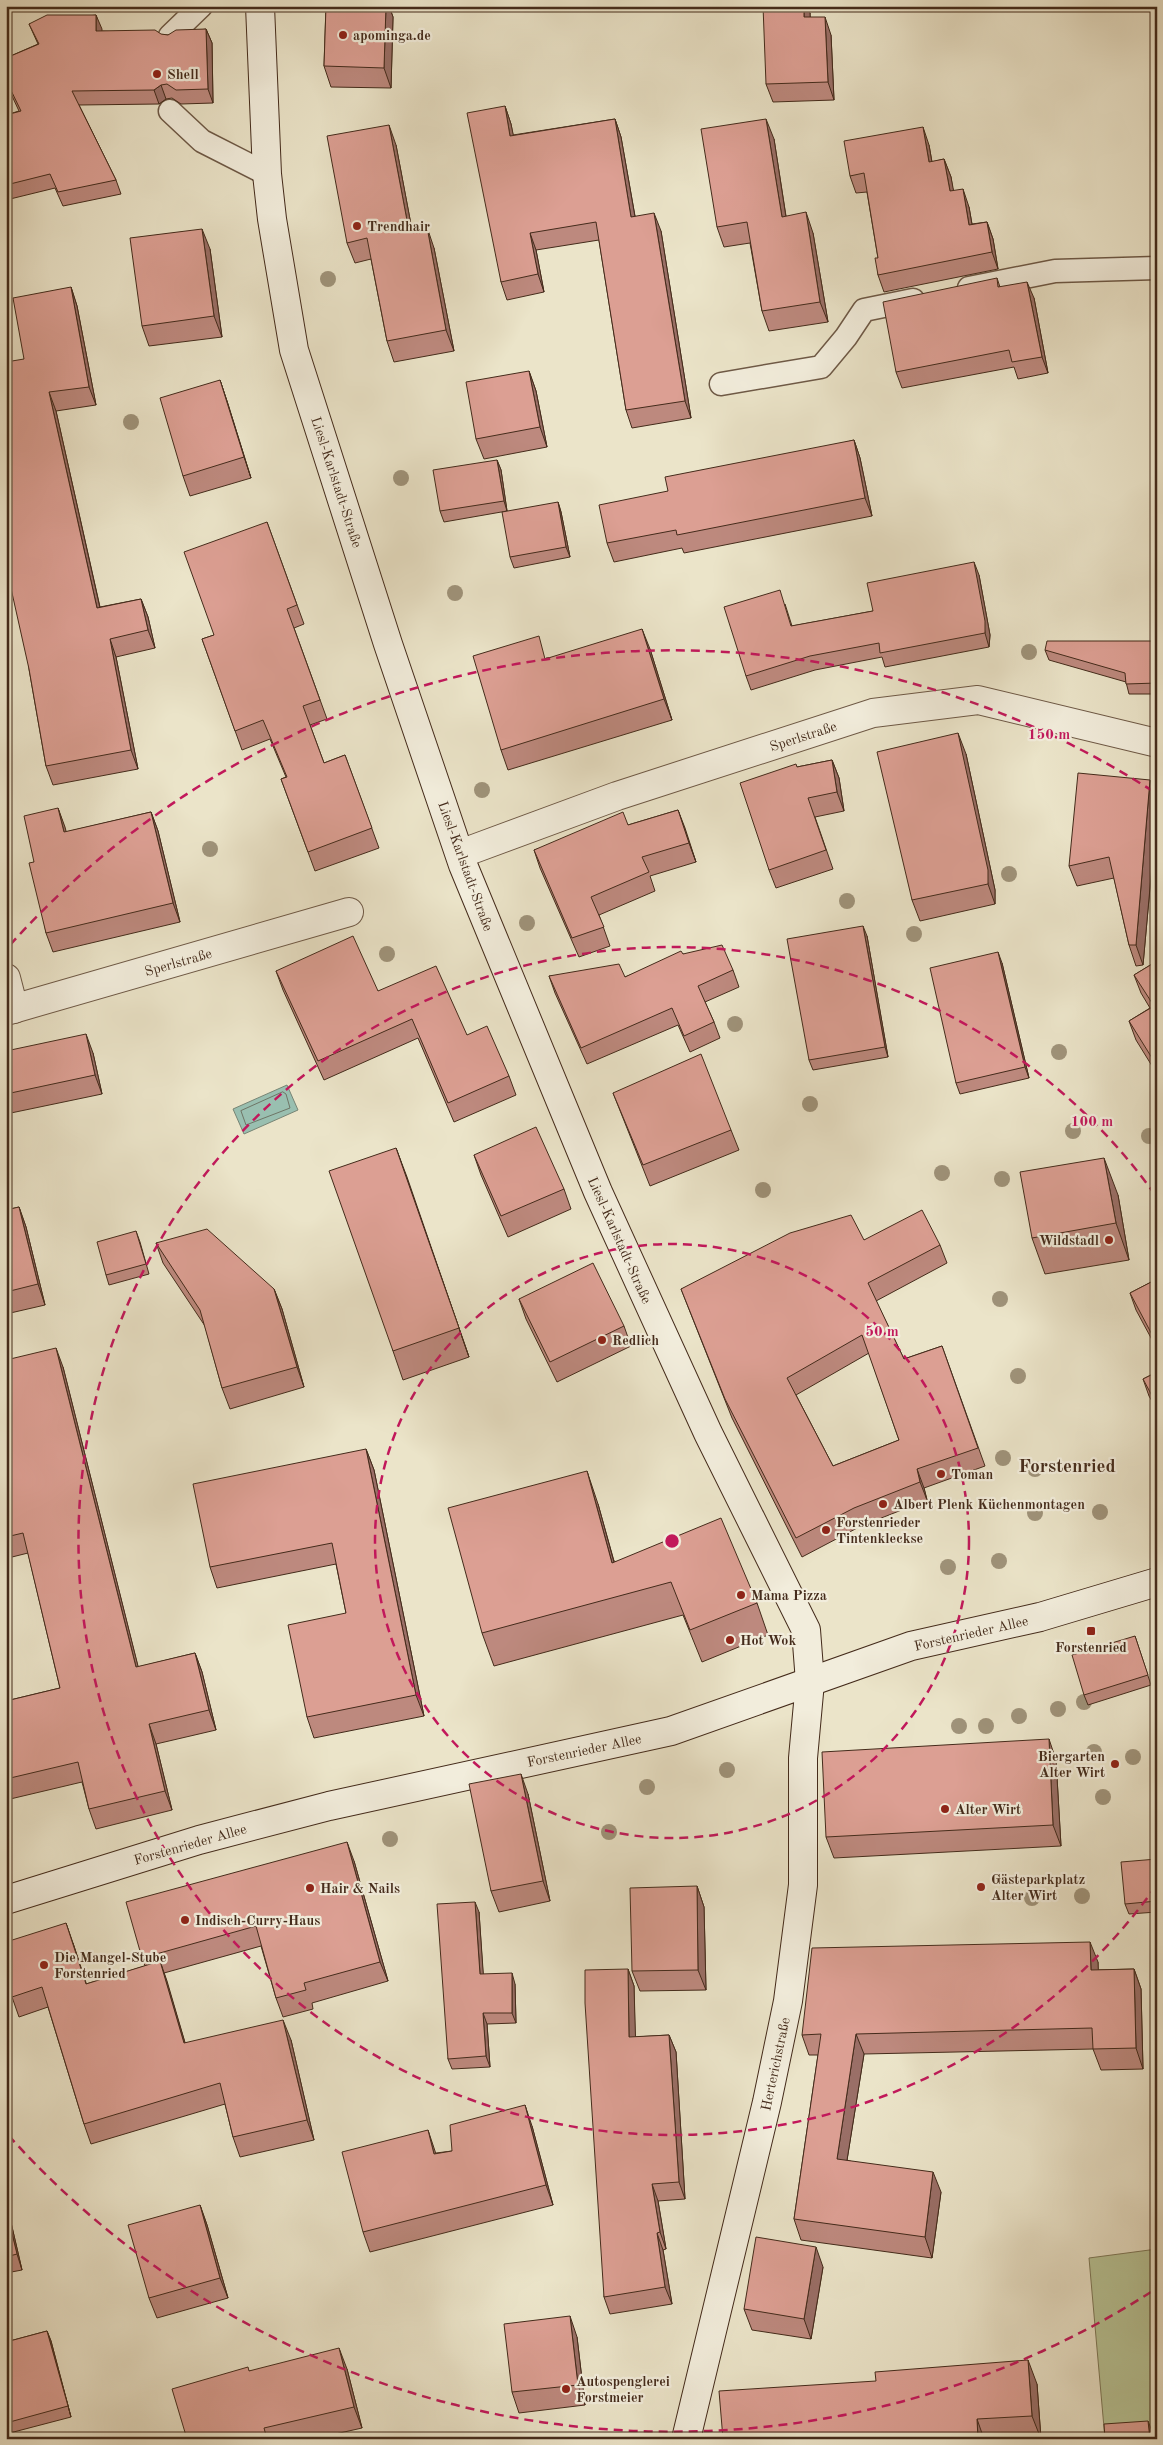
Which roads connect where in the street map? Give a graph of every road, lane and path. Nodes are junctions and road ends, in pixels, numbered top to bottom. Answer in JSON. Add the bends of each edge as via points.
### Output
{"nodes":[{"id":1,"x":201,"y":6,"type":"edge"},
{"id":2,"x":260,"y":6,"type":"edge"},
{"id":3,"x":170,"y":36,"type":"edge"},
{"id":4,"x":170,"y":111,"type":"dead end"},
{"id":5,"x":267,"y":174,"type":"junction"},
{"id":6,"x":1157,"y":268,"type":"edge"},
{"id":7,"x":721,"y":384,"type":"dead end"},
{"id":8,"x":1157,"y":743,"type":"edge"},
{"id":9,"x":460,"y":854,"type":"junction"},
{"id":10,"x":350,"y":912,"type":"dead end"},
{"id":11,"x":6,"y":978,"type":"edge"},
{"id":12,"x":10,"y":1010,"type":"edge"},
{"id":13,"x":1157,"y":1582,"type":"edge"},
{"id":14,"x":810,"y":1682,"type":"junction"},
{"id":15,"x":6,"y":1900,"type":"edge"},
{"id":16,"x":686,"y":2439,"type":"edge"}],
"edges":[{"from":1,"to":3,"type":"lane"},
{"from":2,"to":5,"type":"main road","name":"Liesl-Karlstadt-Straße"},
{"from":4,"to":5,"type":"lane","via":[[202,141]]},
{"from":5,"to":9,"type":"main road","name":"Liesl-Karlstadt-Straße","via":[[294,350],[388,644]]},
{"from":6,"to":7,"type":"lane","via":[[1056,271],[864,310],[821,367]]},
{"from":8,"to":9,"type":"main road","name":"Sperlstraße","via":[[978,700],[872,714],[617,796]]},
{"from":9,"to":14,"type":"main road","name":"Liesl-Karlstadt-Straße","via":[[509,981],[598,1192],[708,1433],[806,1630]]},
{"from":10,"to":12,"type":"main road","name":"Sperlstraße"},
{"from":11,"to":12,"type":"main road"},
{"from":13,"to":14,"type":"main road","name":"Forstenrieder Allee","via":[[1040,1617],[911,1646]]},
{"from":14,"to":15,"type":"main road","name":"Forstenrieder Allee","via":[[671,1731],[329,1806],[200,1840]]},
{"from":14,"to":16,"type":"main road","name":"Herterichstraße","via":[[803,1758],[803,1885],[788,2001]]}]}
